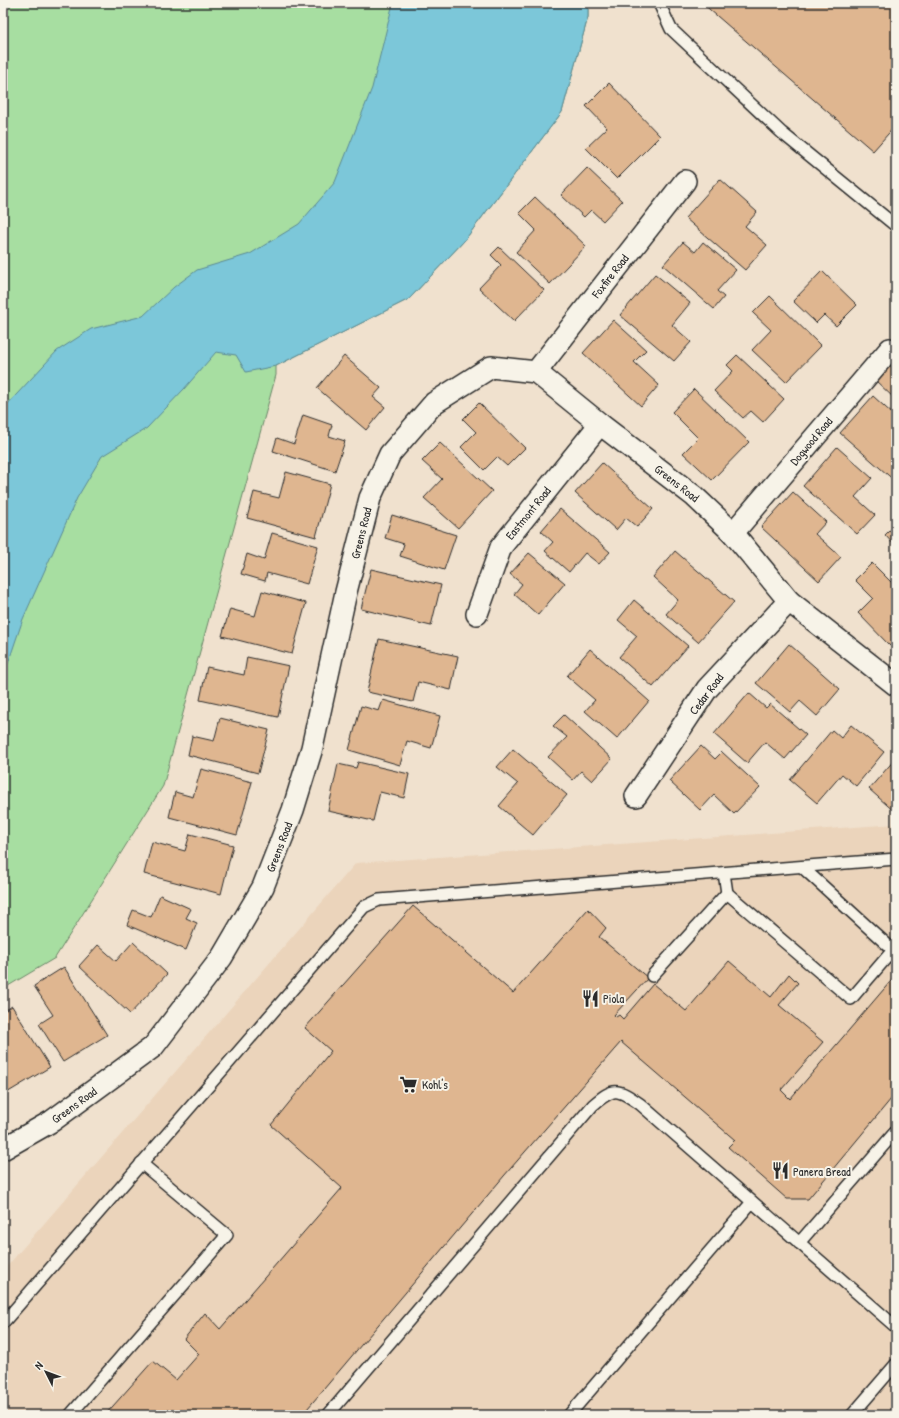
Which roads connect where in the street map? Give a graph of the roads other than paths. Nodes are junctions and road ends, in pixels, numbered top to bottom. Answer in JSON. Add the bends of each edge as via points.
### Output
{"nodes":[{"id":1,"x":659,"y":3,"type":"edge"},
{"id":2,"x":685,"y":180,"type":"dead end"},
{"id":3,"x":896,"y":226,"type":"edge"},
{"id":4,"x":890,"y":349,"type":"dead end"},
{"id":5,"x":536,"y":372,"type":"junction"},
{"id":6,"x":600,"y":424,"type":"junction"},
{"id":7,"x":733,"y":533,"type":"junction"},
{"id":8,"x":789,"y":601,"type":"junction"},
{"id":9,"x":477,"y":614,"type":"dead end"},
{"id":10,"x":896,"y":685,"type":"edge"},
{"id":11,"x":636,"y":796,"type":"dead end"},
{"id":12,"x":896,"y":860,"type":"edge"},
{"id":13,"x":802,"y":867,"type":"junction"},
{"id":14,"x":724,"y":873,"type":"junction"},
{"id":15,"x":727,"y":893,"type":"junction"},
{"id":16,"x":652,"y":976,"type":"dead end"},
{"id":17,"x":896,"y":1131,"type":"edge"},
{"id":18,"x":3,"y":1149,"type":"edge"},
{"id":19,"x":142,"y":1163,"type":"junction"},
{"id":20,"x":752,"y":1202,"type":"junction"},
{"id":21,"x":799,"y":1243,"type":"junction"},
{"id":22,"x":3,"y":1323,"type":"edge"},
{"id":23,"x":896,"y":1327,"type":"edge"},
{"id":24,"x":896,"y":1364,"type":"edge"},
{"id":25,"x":70,"y":1415,"type":"edge"},
{"id":26,"x":328,"y":1415,"type":"edge"},
{"id":27,"x":569,"y":1415,"type":"edge"},
{"id":28,"x":852,"y":1415,"type":"edge"}],
"edges":[{"from":1,"to":3,"type":"lane","via":[[671,29],[782,133]]},
{"from":2,"to":5,"type":"street","name":"Foxfire Road"},
{"from":4,"to":7,"type":"street","name":"Dogwood Road"},
{"from":5,"to":6,"type":"street","name":"Greens Road"},
{"from":5,"to":18,"type":"street","name":"Greens Road","via":[[491,367],[434,403],[390,454],[370,498],[346,592],[312,748],[293,810],[264,887],[222,957],[153,1047],[52,1121]]},
{"from":6,"to":7,"type":"street","name":"Greens Road","via":[[694,496]]},
{"from":6,"to":9,"type":"street","name":"Eastmont Road","via":[[501,547]]},
{"from":7,"to":8,"type":"street","name":"Greens Road"},
{"from":8,"to":10,"type":"street","name":"Greens Road"},
{"from":8,"to":11,"type":"street","name":"Cedar Road","via":[[707,689]]},
{"from":12,"to":13,"type":"lane"},
{"from":13,"to":14,"type":"lane"},
{"from":13,"to":15,"type":"lane","via":[[893,950],[851,999]]},
{"from":14,"to":15,"type":"lane"},
{"from":14,"to":19,"type":"lane","via":[[379,900],[364,908]]},
{"from":15,"to":16,"type":"lane"},
{"from":17,"to":21,"type":"lane"},
{"from":19,"to":22,"type":"lane"},
{"from":19,"to":25,"type":"lane","via":[[227,1235]]},
{"from":20,"to":21,"type":"lane"},
{"from":20,"to":26,"type":"lane","via":[[640,1104],[627,1095],[608,1093],[593,1105]]},
{"from":20,"to":27,"type":"lane"},
{"from":21,"to":23,"type":"lane"},
{"from":24,"to":28,"type":"lane"}]}
